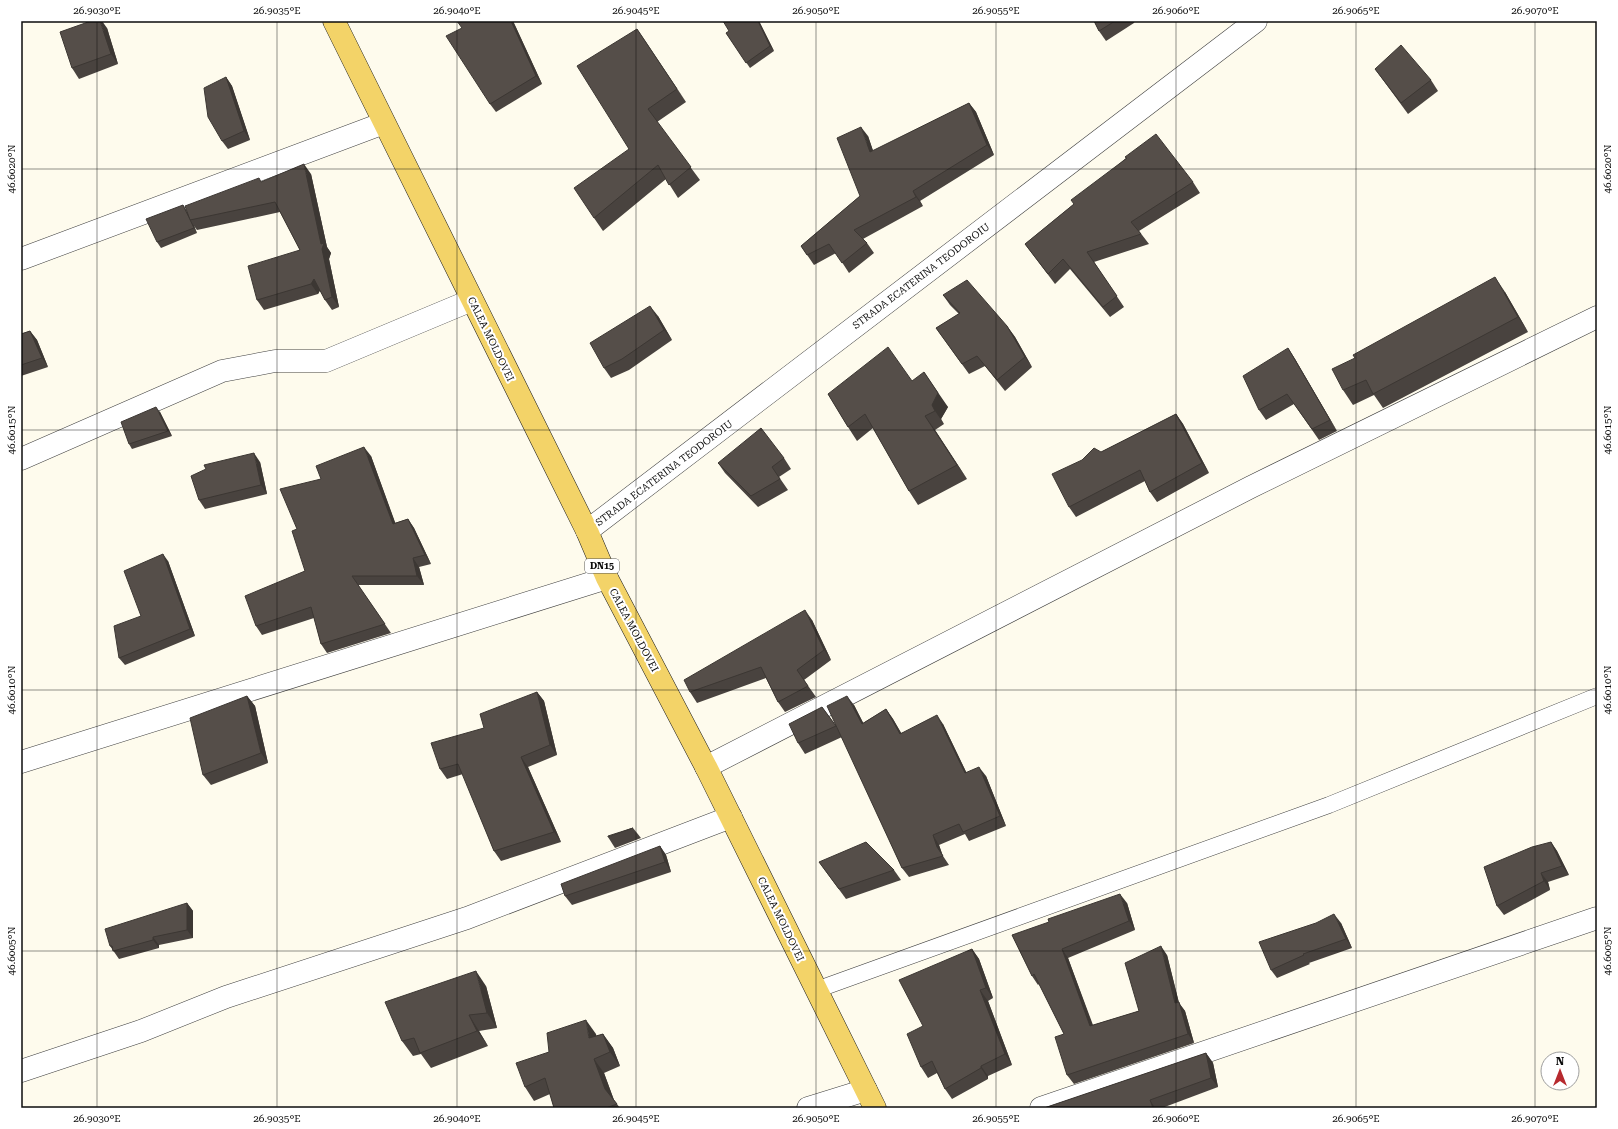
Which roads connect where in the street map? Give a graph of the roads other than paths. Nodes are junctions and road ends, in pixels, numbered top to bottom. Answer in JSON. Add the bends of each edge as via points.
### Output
{"nodes":[{"id":1,"x":334,"y":21,"type":"edge"},
{"id":2,"x":1256,"y":21,"type":"edge"},
{"id":3,"x":384,"y":123,"type":"junction"},
{"id":4,"x":21,"y":259,"type":"edge"},
{"id":5,"x":472,"y":300,"type":"junction"},
{"id":6,"x":1597,"y":316,"type":"edge"},
{"id":7,"x":21,"y":459,"type":"edge"},
{"id":8,"x":587,"y":531,"type":"junction"},
{"id":9,"x":607,"y":578,"type":"junction"},
{"id":10,"x":1597,"y":696,"type":"edge"},
{"id":11,"x":21,"y":762,"type":"edge"},
{"id":12,"x":706,"y":767,"type":"junction"},
{"id":13,"x":731,"y":817,"type":"junction"},
{"id":14,"x":1597,"y":918,"type":"edge"},
{"id":15,"x":816,"y":990,"type":"junction"},
{"id":16,"x":21,"y":1071,"type":"edge"},
{"id":17,"x":870,"y":1099,"type":"edge"},
{"id":18,"x":808,"y":1108,"type":"edge"},
{"id":19,"x":1041,"y":1108,"type":"edge"}],
"edges":[{"from":1,"to":3,"type":"main road","name":"CALEA MOLDOVEI","number":"DN15"},
{"from":2,"to":8,"type":"street","name":"STRADA ECATERINA TEODOROIU"},
{"from":3,"to":4,"type":"street"},
{"from":3,"to":5,"type":"main road","name":"CALEA MOLDOVEI","number":"DN15"},
{"from":5,"to":7,"type":"street","via":[[326,361],[275,361],[222,371]]},
{"from":5,"to":8,"type":"main road","name":"CALEA MOLDOVEI","number":"DN15"},
{"from":6,"to":12,"type":"street","via":[[1251,487]]},
{"from":8,"to":9,"type":"main road","name":"CALEA MOLDOVEI","number":"DN15"},
{"from":9,"to":11,"type":"street"},
{"from":9,"to":12,"type":"main road","name":"CALEA MOLDOVEI","number":"DN15"},
{"from":10,"to":15,"type":"lane","via":[[1329,805]]},
{"from":12,"to":13,"type":"main road","name":"CALEA MOLDOVEI","number":"DN15"},
{"from":13,"to":15,"type":"main road","name":"CALEA MOLDOVEI","number":"DN15"},
{"from":13,"to":16,"type":"street","via":[[467,918],[226,997],[141,1031]]},
{"from":14,"to":19,"type":"street"},
{"from":15,"to":17,"type":"main road","name":"CALEA MOLDOVEI","number":"DN15"},
{"from":17,"to":18,"type":"street"}]}
